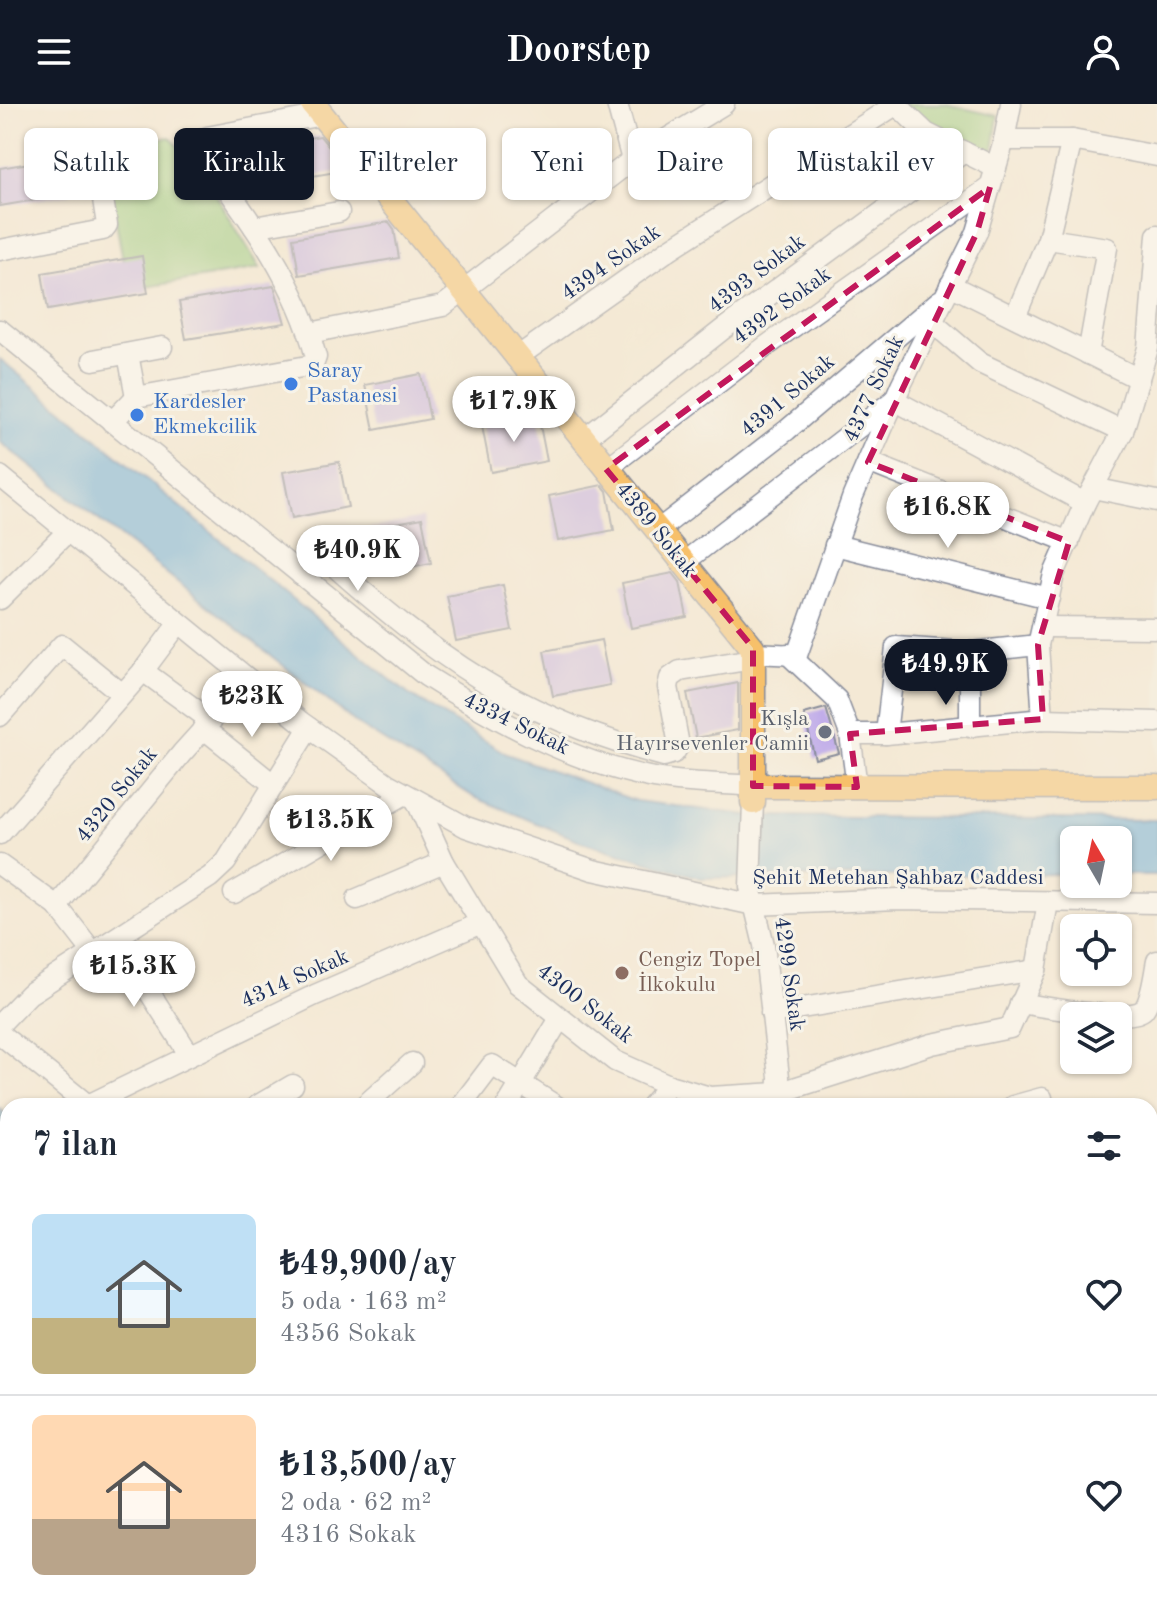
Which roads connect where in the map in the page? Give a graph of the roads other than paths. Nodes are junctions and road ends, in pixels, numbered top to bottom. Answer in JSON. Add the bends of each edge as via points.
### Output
{"nodes":[{"id":1,"x":617,"y":104,"type":"edge"},
{"id":2,"x":724,"y":104,"type":"edge"},
{"id":3,"x":897,"y":104,"type":"edge"},
{"id":4,"x":1011,"y":104,"type":"edge"},
{"id":5,"x":317,"y":110,"type":"edge"},
{"id":6,"x":685,"y":128,"type":"edge"},
{"id":7,"x":1004,"y":140,"type":"junction"},
{"id":8,"x":1072,"y":140,"type":"junction"},
{"id":9,"x":628,"y":145,"type":"edge"},
{"id":10,"x":964,"y":152,"type":"junction"},
{"id":11,"x":1157,"y":156,"type":"edge"},
{"id":12,"x":628,"y":163,"type":"edge"},
{"id":13,"x":993,"y":178,"type":"junction"},
{"id":14,"x":103,"y":200,"type":"edge"},
{"id":15,"x":339,"y":212,"type":"dead end"},
{"id":16,"x":254,"y":227,"type":"junction"},
{"id":17,"x":1048,"y":239,"type":"junction"},
{"id":18,"x":1157,"y":246,"type":"edge"},
{"id":19,"x":0,"y":250,"type":"edge"},
{"id":20,"x":460,"y":289,"type":"junction"},
{"id":21,"x":948,"y":290,"type":"junction"},
{"id":22,"x":1015,"y":317,"type":"junction"},
{"id":23,"x":932,"y":322,"type":"junction"},
{"id":24,"x":0,"y":330,"type":"edge"},
{"id":25,"x":310,"y":333,"type":"junction"},
{"id":26,"x":162,"y":347,"type":"dead end"},
{"id":27,"x":1152,"y":351,"type":"edge"},
{"id":28,"x":128,"y":354,"type":"junction"},
{"id":29,"x":1088,"y":354,"type":"junction"},
{"id":30,"x":516,"y":358,"type":"junction"},
{"id":31,"x":93,"y":360,"type":"dead end"},
{"id":32,"x":1139,"y":379,"type":"junction"},
{"id":33,"x":136,"y":397,"type":"junction"},
{"id":34,"x":894,"y":400,"type":"junction"},
{"id":35,"x":112,"y":422,"type":"junction"},
{"id":36,"x":1123,"y":431,"type":"junction"},
{"id":37,"x":583,"y":440,"type":"junction"},
{"id":38,"x":868,"y":462,"type":"junction"},
{"id":39,"x":606,"y":469,"type":"junction"},
{"id":40,"x":0,"y":476,"type":"edge"},
{"id":41,"x":1089,"y":496,"type":"junction"},
{"id":42,"x":1157,"y":501,"type":"edge"},
{"id":43,"x":657,"y":531,"type":"junction"},
{"id":44,"x":67,"y":532,"type":"junction"},
{"id":45,"x":1069,"y":542,"type":"junction"},
{"id":46,"x":835,"y":545,"type":"junction"},
{"id":47,"x":683,"y":563,"type":"junction"},
{"id":48,"x":301,"y":575,"type":"junction"},
{"id":49,"x":1049,"y":598,"type":"junction"},
{"id":50,"x":0,"y":599,"type":"edge"},
{"id":51,"x":178,"y":624,"type":"junction"},
{"id":52,"x":1157,"y":628,"type":"edge"},
{"id":53,"x":1041,"y":636,"type":"junction"},
{"id":54,"x":970,"y":652,"type":"junction"},
{"id":55,"x":788,"y":654,"type":"junction"},
{"id":56,"x":747,"y":657,"type":"junction"},
{"id":57,"x":143,"y":671,"type":"junction"},
{"id":58,"x":248,"y":680,"type":"junction"},
{"id":59,"x":121,"y":693,"type":"junction"},
{"id":60,"x":0,"y":716,"type":"edge"},
{"id":61,"x":1043,"y":719,"type":"junction"},
{"id":62,"x":1157,"y":722,"type":"edge"},
{"id":63,"x":207,"y":724,"type":"junction"},
{"id":64,"x":970,"y":727,"type":"junction"},
{"id":65,"x":309,"y":728,"type":"junction"},
{"id":66,"x":850,"y":734,"type":"junction"},
{"id":67,"x":886,"y":734,"type":"junction"},
{"id":68,"x":273,"y":784,"type":"junction"},
{"id":69,"x":857,"y":787,"type":"junction"},
{"id":70,"x":1157,"y":787,"type":"edge"},
{"id":71,"x":753,"y":794,"type":"junction"},
{"id":72,"x":411,"y":797,"type":"junction"},
{"id":73,"x":0,"y":834,"type":"edge"},
{"id":74,"x":444,"y":862,"type":"junction"},
{"id":75,"x":0,"y":865,"type":"edge"},
{"id":76,"x":234,"y":893,"type":"dead end"},
{"id":77,"x":752,"y":896,"type":"junction"},
{"id":78,"x":357,"y":899,"type":"dead end"},
{"id":79,"x":1048,"y":902,"type":"junction"},
{"id":80,"x":1157,"y":903,"type":"edge"},
{"id":81,"x":57,"y":906,"type":"junction"},
{"id":82,"x":481,"y":923,"type":"junction"},
{"id":83,"x":116,"y":940,"type":"junction"},
{"id":84,"x":92,"y":951,"type":"junction"},
{"id":85,"x":1157,"y":961,"type":"edge"},
{"id":86,"x":1036,"y":970,"type":"junction"},
{"id":87,"x":1020,"y":1003,"type":"junction"},
{"id":88,"x":771,"y":1013,"type":"junction"},
{"id":89,"x":559,"y":1020,"type":"junction"},
{"id":90,"x":0,"y":1024,"type":"edge"},
{"id":91,"x":0,"y":1034,"type":"edge"},
{"id":92,"x":189,"y":1054,"type":"junction"},
{"id":93,"x":412,"y":1063,"type":"dead end"},
{"id":94,"x":293,"y":1085,"type":"dead end"},
{"id":95,"x":669,"y":1085,"type":"junction"},
{"id":96,"x":520,"y":1086,"type":"junction"},
{"id":97,"x":79,"y":1098,"type":"edge"},
{"id":98,"x":102,"y":1098,"type":"edge"},
{"id":99,"x":271,"y":1098,"type":"edge"},
{"id":100,"x":373,"y":1098,"type":"edge"},
{"id":101,"x":467,"y":1098,"type":"edge"},
{"id":102,"x":512,"y":1098,"type":"edge"},
{"id":103,"x":542,"y":1098,"type":"edge"},
{"id":104,"x":658,"y":1098,"type":"edge"},
{"id":105,"x":733,"y":1098,"type":"edge"},
{"id":106,"x":778,"y":1098,"type":"edge"},
{"id":107,"x":784,"y":1098,"type":"edge"}],
"edges":[{"from":1,"to":9,"type":"street"},
{"from":2,"to":6,"type":"street"},
{"from":3,"to":10,"type":"street","via":[[926,133]]},
{"from":3,"to":30,"type":"street","name":"4394 Sokak","via":[[670,249]]},
{"from":4,"to":7,"type":"street","name":"4377 Sokak"},
{"from":5,"to":16,"type":"street","via":[[207,137],[201,143],[202,154]]},
{"from":5,"to":20,"type":"main road","name":"4389 Sokak"},
{"from":7,"to":8,"type":"street"},
{"from":7,"to":13,"type":"street","name":"4377 Sokak"},
{"from":8,"to":11,"type":"street"},
{"from":8,"to":17,"type":"street"},
{"from":10,"to":13,"type":"street"},
{"from":10,"to":37,"type":"street","name":"4393 Sokak"},
{"from":12,"to":20,"type":"street"},
{"from":13,"to":21,"type":"street","name":"4377 Sokak","via":[[977,232]]},
{"from":13,"to":39,"type":"street","name":"4392 Sokak"},
{"from":14,"to":19,"type":"street","via":[[103,230]]},
{"from":15,"to":16,"type":"street"},
{"from":16,"to":25,"type":"street","via":[[303,309]]},
{"from":17,"to":22,"type":"street"},
{"from":17,"to":29,"type":"street","via":[[1107,248]]},
{"from":18,"to":27,"type":"street"},
{"from":20,"to":25,"type":"street","via":[[443,306]]},
{"from":20,"to":30,"type":"main road","name":"4389 Sokak"},
{"from":21,"to":22,"type":"street"},
{"from":21,"to":23,"type":"street","name":"4377 Sokak"},
{"from":21,"to":43,"type":"street","name":"4391 Sokak","via":[[787,430]]},
{"from":22,"to":29,"type":"street"},
{"from":23,"to":34,"type":"street","name":"4377 Sokak"},
{"from":23,"to":36,"type":"street","via":[[980,363]]},
{"from":24,"to":35,"type":"street","name":"4334 Sokak"},
{"from":25,"to":33,"type":"street","via":[[313,365]]},
{"from":26,"to":28,"type":"street"},
{"from":27,"to":32,"type":"street"},
{"from":28,"to":31,"type":"street"},
{"from":28,"to":33,"type":"street"},
{"from":29,"to":32,"type":"street"},
{"from":30,"to":37,"type":"main road","name":"4389 Sokak"},
{"from":32,"to":36,"type":"street"},
{"from":33,"to":35,"type":"street"},
{"from":34,"to":38,"type":"street","name":"4377 Sokak"},
{"from":34,"to":41,"type":"street"},
{"from":34,"to":47,"type":"street"},
{"from":35,"to":48,"type":"street","name":"4334 Sokak"},
{"from":36,"to":41,"type":"street"},
{"from":37,"to":39,"type":"main road","name":"4389 Sokak"},
{"from":38,"to":45,"type":"street"},
{"from":38,"to":46,"type":"street","name":"4377 Sokak"},
{"from":39,"to":43,"type":"main road","name":"4389 Sokak"},
{"from":40,"to":44,"type":"street","name":"Şehit Metehan Şahbaz Caddesi"},
{"from":41,"to":42,"type":"street"},
{"from":41,"to":45,"type":"street"},
{"from":43,"to":47,"type":"main road","name":"4389 Sokak"},
{"from":44,"to":50,"type":"street"},
{"from":44,"to":51,"type":"street","name":"Şehit Metehan Şahbaz Caddesi"},
{"from":45,"to":49,"type":"street"},
{"from":46,"to":49,"type":"street"},
{"from":46,"to":55,"type":"street","name":"4377 Sokak","via":[[797,655]]},
{"from":47,"to":56,"type":"main road","name":"4389 Sokak","via":[[753,648]]},
{"from":48,"to":56,"type":"street","via":[[317,558],[325,558],[380,607],[479,680],[601,740],[664,756],[679,745],[670,678],[680,671]]},
{"from":48,"to":71,"type":"street","name":"4334 Sokak","via":[[426,676],[492,718],[564,750],[649,777]]},
{"from":49,"to":53,"type":"street"},
{"from":51,"to":57,"type":"street"},
{"from":51,"to":58,"type":"street","name":"Şehit Metehan Şahbaz Caddesi"},
{"from":52,"to":53,"type":"street"},
{"from":53,"to":54,"type":"street"},
{"from":53,"to":61,"type":"street"},
{"from":54,"to":64,"type":"street"},
{"from":54,"to":67,"type":"street","via":[[896,647]]},
{"from":55,"to":56,"type":"street"},
{"from":55,"to":66,"type":"street","via":[[837,700]]},
{"from":56,"to":71,"type":"main road"},
{"from":57,"to":59,"type":"street"},
{"from":57,"to":63,"type":"street"},
{"from":58,"to":63,"type":"street","name":"4320 Sokak"},
{"from":58,"to":65,"type":"street","name":"Şehit Metehan Şahbaz Caddesi"},
{"from":59,"to":60,"type":"street","via":[[62,645]]},
{"from":59,"to":73,"type":"street"},
{"from":61,"to":62,"type":"street"},
{"from":61,"to":64,"type":"street"},
{"from":63,"to":68,"type":"street"},
{"from":63,"to":81,"type":"street","name":"4320 Sokak"},
{"from":64,"to":67,"type":"street"},
{"from":65,"to":68,"type":"street"},
{"from":65,"to":72,"type":"street","name":"Şehit Metehan Şahbaz Caddesi"},
{"from":66,"to":67,"type":"street"},
{"from":66,"to":69,"type":"street"},
{"from":68,"to":83,"type":"street","via":[[226,862]]},
{"from":69,"to":70,"type":"main road","name":"4334 Sokak"},
{"from":69,"to":71,"type":"main road","name":"4334 Sokak"},
{"from":71,"to":77,"type":"street","name":"4299 Sokak"},
{"from":72,"to":74,"type":"street","name":"4300 Sokak"},
{"from":72,"to":76,"type":"street"},
{"from":72,"to":77,"type":"street","name":"Şehit Metehan Şahbaz Caddesi","via":[[466,827],[593,870]]},
{"from":74,"to":78,"type":"street"},
{"from":74,"to":82,"type":"street","name":"4300 Sokak"},
{"from":75,"to":81,"type":"street"},
{"from":77,"to":79,"type":"street","name":"Şehit Metehan Şahbaz Caddesi"},
{"from":77,"to":88,"type":"street","name":"4299 Sokak"},
{"from":79,"to":80,"type":"street","name":"Şehit Metehan Şahbaz Caddesi"},
{"from":79,"to":86,"type":"street"},
{"from":81,"to":84,"type":"street"},
{"from":82,"to":89,"type":"street","name":"4300 Sokak","via":[[518,984]]},
{"from":82,"to":92,"type":"street","name":"4314 Sokak"},
{"from":83,"to":84,"type":"street"},
{"from":83,"to":92,"type":"street"},
{"from":84,"to":90,"type":"street","via":[[29,994]]},
{"from":85,"to":87,"type":"street","via":[[1139,1014]]},
{"from":86,"to":87,"type":"street"},
{"from":86,"to":88,"type":"street"},
{"from":87,"to":107,"type":"street","name":"4300 Sokak","via":[[1010,1028],[932,1044]]},
{"from":88,"to":106,"type":"street","name":"4299 Sokak"},
{"from":89,"to":95,"type":"street","name":"4300 Sokak","via":[[615,1061]]},
{"from":89,"to":96,"type":"street"},
{"from":91,"to":97,"type":"street"},
{"from":92,"to":98,"type":"street","name":"4314 Sokak"},
{"from":93,"to":100,"type":"street"},
{"from":94,"to":99,"type":"street"},
{"from":95,"to":104,"type":"street"},
{"from":95,"to":105,"type":"street","name":"4300 Sokak"},
{"from":96,"to":101,"type":"street","via":[[492,1065]]},
{"from":96,"to":102,"type":"street"},
{"from":96,"to":103,"type":"street"}]}
